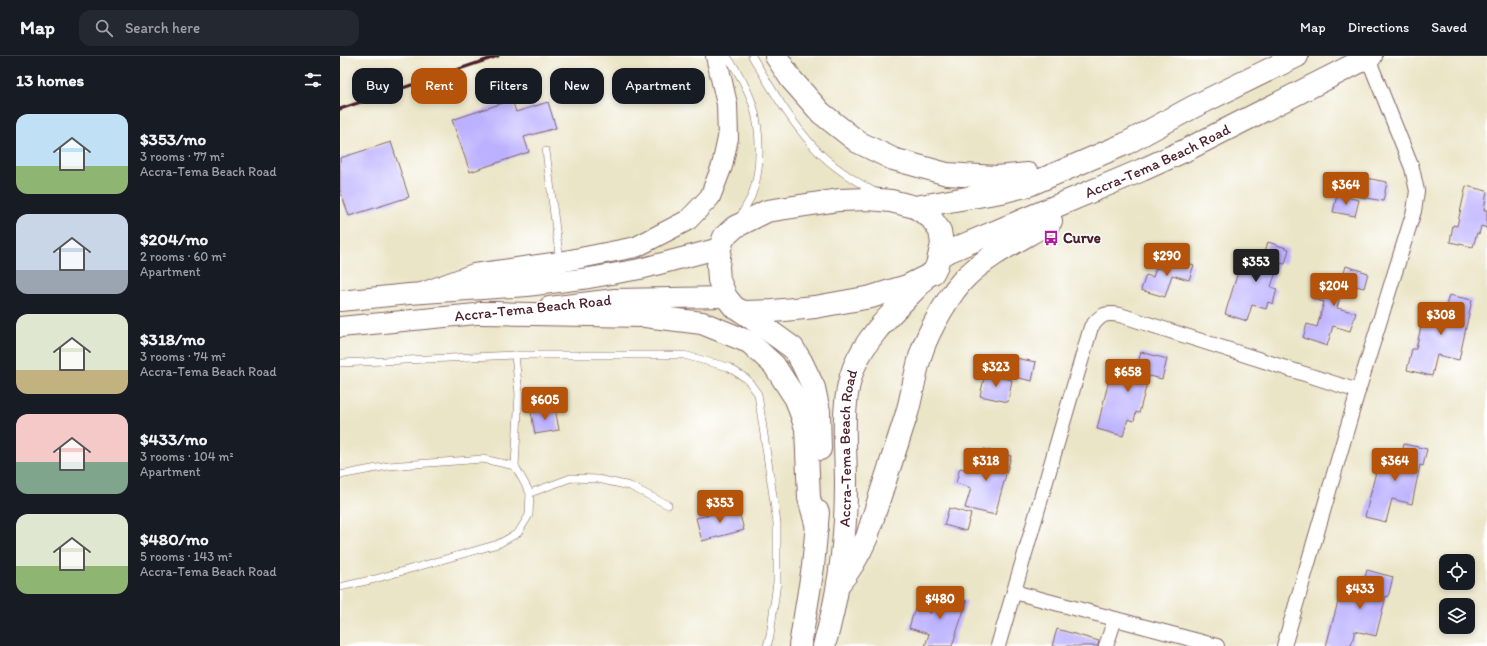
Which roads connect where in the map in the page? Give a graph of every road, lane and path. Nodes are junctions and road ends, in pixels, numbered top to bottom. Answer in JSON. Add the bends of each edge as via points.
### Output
{"nodes":[{"id":1,"x":716,"y":56,"type":"edge"},
{"id":2,"x":727,"y":56,"type":"edge"},
{"id":3,"x":752,"y":56,"type":"edge"},
{"id":4,"x":776,"y":56,"type":"edge"},
{"id":5,"x":1297,"y":56,"type":"edge"},
{"id":6,"x":1370,"y":57,"type":"edge"},
{"id":7,"x":546,"y":151,"type":"dead end"},
{"id":8,"x":1064,"y":171,"type":"junction"},
{"id":9,"x":891,"y":200,"type":"junction"},
{"id":10,"x":1072,"y":200,"type":"junction"},
{"id":11,"x":915,"y":207,"type":"junction"},
{"id":12,"x":735,"y":226,"type":"junction"},
{"id":13,"x":720,"y":248,"type":"junction"},
{"id":14,"x":940,"y":255,"type":"junction"},
{"id":15,"x":560,"y":262,"type":"junction"},
{"id":16,"x":927,"y":277,"type":"junction"},
{"id":17,"x":422,"y":293,"type":"junction"},
{"id":18,"x":726,"y":296,"type":"junction"},
{"id":19,"x":340,"y":301,"type":"edge"},
{"id":20,"x":743,"y":312,"type":"junction"},
{"id":21,"x":481,"y":313,"type":"junction"},
{"id":22,"x":340,"y":327,"type":"edge"},
{"id":23,"x":516,"y":355,"type":"junction"},
{"id":24,"x":340,"y":363,"type":"edge"},
{"id":25,"x":1358,"y":391,"type":"junction"},
{"id":26,"x":515,"y":466,"type":"junction"},
{"id":27,"x":340,"y":475,"type":"edge"},
{"id":28,"x":530,"y":493,"type":"junction"},
{"id":29,"x":668,"y":505,"type":"dead end"},
{"id":30,"x":817,"y":527,"type":"junction"},
{"id":31,"x":838,"y":585,"type":"junction"},
{"id":32,"x":340,"y":587,"type":"edge"},
{"id":33,"x":1014,"y":592,"type":"junction"},
{"id":34,"x":1115,"y":619,"type":"junction"},
{"id":35,"x":767,"y":646,"type":"edge"},
{"id":36,"x":800,"y":646,"type":"edge"},
{"id":37,"x":824,"y":646,"type":"edge"},
{"id":38,"x":998,"y":646,"type":"edge"},
{"id":39,"x":1106,"y":646,"type":"edge"},
{"id":40,"x":1217,"y":646,"type":"edge"},
{"id":41,"x":1284,"y":646,"type":"edge"}],
"edges":[{"from":1,"to":15,"type":"main road","via":[[727,104],[728,138],[722,166],[710,197],[688,220],[636,247]]},
{"from":2,"to":12,"type":"lane","via":[[738,72],[753,105],[760,146],[758,174],[751,196]]},
{"from":3,"to":9,"type":"lane","via":[[775,95],[808,141],[835,167]]},
{"from":4,"to":8,"type":"main road","via":[[821,113],[858,142],[893,159],[947,174],[996,177]]},
{"from":5,"to":8,"type":"main road","name":"Accra-Tema Beach Road","via":[[1124,144]]},
{"from":6,"to":10,"type":"main road","name":"Accra-Tema Beach Road","via":[[1186,150]]},
{"from":6,"to":25,"type":"street","via":[[1412,168],[1417,191],[1414,211]]},
{"from":7,"to":15,"type":"lane"},
{"from":8,"to":11,"type":"main road","name":"Accra-Tema Beach Road","via":[[1029,185],[1001,192]]},
{"from":9,"to":11,"type":"main road"},
{"from":9,"to":12,"type":"main road","via":[[839,200],[808,204],[767,211]]},
{"from":10,"to":14,"type":"main road","name":"Accra-Tema Beach Road"},
{"from":10,"to":31,"type":"main road","via":[[1051,221],[1016,241],[967,276],[940,314],[922,350],[908,411],[868,537],[856,561]]},
{"from":11,"to":14,"type":"main road","via":[[931,218],[940,231]]},
{"from":12,"to":13,"type":"main road","via":[[724,237]]},
{"from":13,"to":17,"type":"main road","via":[[640,269],[589,278],[527,286]]},
{"from":13,"to":18,"type":"main road","via":[[719,280]]},
{"from":14,"to":16,"type":"main road","name":"Accra-Tema Beach Road","via":[[933,273]]},
{"from":15,"to":17,"type":"main road","via":[[474,274]]},
{"from":16,"to":20,"type":"main road","via":[[907,286],[865,298],[773,312]]},
{"from":16,"to":31,"type":"main road","name":"Accra-Tema Beach Road","via":[[869,338],[854,366],[847,391],[845,517]]},
{"from":17,"to":19,"type":"main road"},
{"from":18,"to":20,"type":"main road","name":"Accra-Tema Beach Road","via":[[734,307]]},
{"from":18,"to":21,"type":"main road","name":"Accra-Tema Beach Road","via":[[615,299]]},
{"from":20,"to":30,"type":"main road","name":"Accra-Tema Beach Road","via":[[793,348],[814,388],[819,411],[820,445]]},
{"from":21,"to":22,"type":"main road","name":"Accra-Tema Beach Road"},
{"from":21,"to":30,"type":"main road","via":[[645,316],[702,323],[749,342],[774,365],[796,399],[806,428],[809,498]]},
{"from":23,"to":24,"type":"lane"},
{"from":23,"to":26,"type":"lane","via":[[520,394]]},
{"from":23,"to":35,"type":"lane","via":[[684,355],[728,367],[748,379],[758,394],[777,523],[777,582]]},
{"from":25,"to":33,"type":"street","via":[[1120,315],[1110,313],[1100,316],[1091,327]]},
{"from":25,"to":41,"type":"street"},
{"from":26,"to":27,"type":"lane","via":[[483,459],[388,466]]},
{"from":26,"to":28,"type":"lane"},
{"from":28,"to":29,"type":"lane","via":[[571,478],[598,479],[630,486]]},
{"from":28,"to":32,"type":"lane","via":[[529,515],[518,533],[498,544]]},
{"from":30,"to":36,"type":"main road","name":"Accra-Tema Beach Road"},
{"from":31,"to":37,"type":"main road","name":"Accra-Tema Beach Road"},
{"from":33,"to":34,"type":"street"},
{"from":33,"to":38,"type":"street"},
{"from":34,"to":39,"type":"street"},
{"from":34,"to":40,"type":"street"}]}
